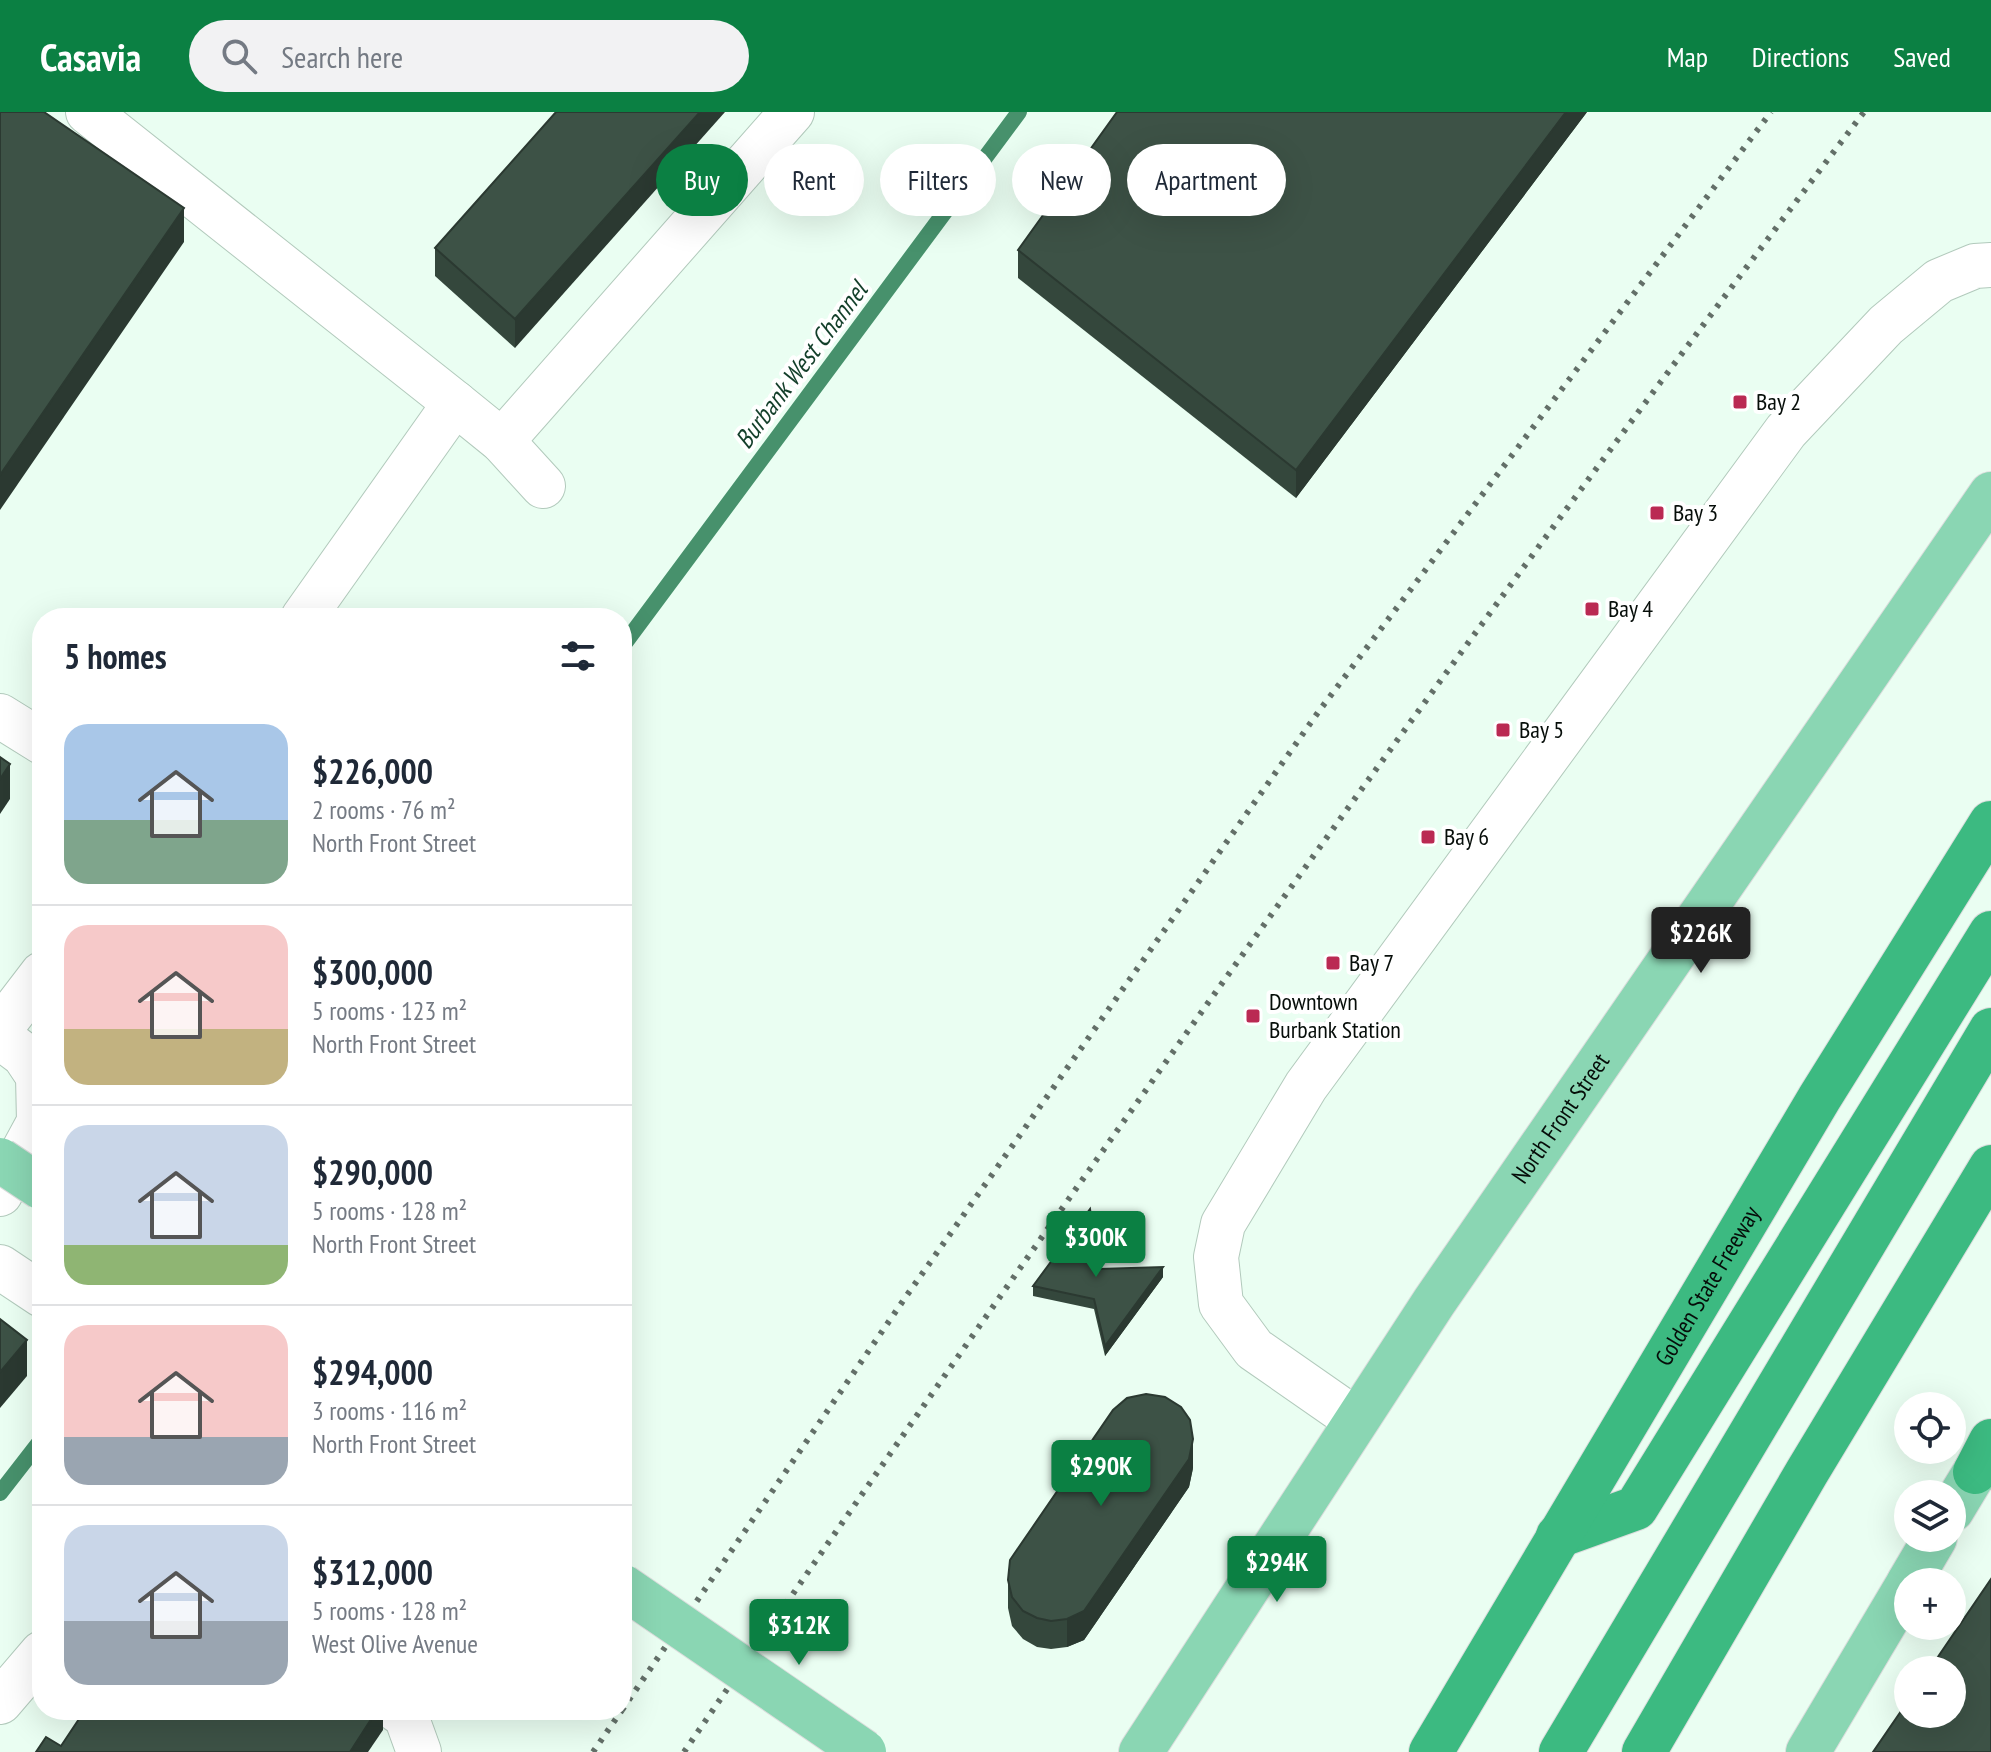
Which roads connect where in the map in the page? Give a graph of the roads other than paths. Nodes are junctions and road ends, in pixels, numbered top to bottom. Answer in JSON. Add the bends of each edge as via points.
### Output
{"nodes":[{"id":1,"x":88,"y":112,"type":"edge"},
{"id":2,"x":792,"y":112,"type":"edge"},
{"id":3,"x":1991,"y":265,"type":"edge"},
{"id":4,"x":455,"y":403,"type":"junction"},
{"id":5,"x":502,"y":441,"type":"junction"},
{"id":6,"x":543,"y":486,"type":"dead end"},
{"id":7,"x":1991,"y":494,"type":"edge"},
{"id":8,"x":310,"y":608,"type":"edge"},
{"id":9,"x":0,"y":716,"type":"edge"},
{"id":10,"x":32,"y":736,"type":"edge"},
{"id":11,"x":1991,"y":823,"type":"edge"},
{"id":12,"x":1991,"y":933,"type":"edge"},
{"id":13,"x":32,"y":987,"type":"edge"},
{"id":14,"x":0,"y":1029,"type":"edge"},
{"id":15,"x":1991,"y":1030,"type":"edge"},
{"id":16,"x":0,"y":1037,"type":"edge"},
{"id":17,"x":32,"y":1067,"type":"edge"},
{"id":18,"x":32,"y":1140,"type":"edge"},
{"id":19,"x":0,"y":1160,"type":"edge"},
{"id":20,"x":1991,"y":1167,"type":"edge"},
{"id":21,"x":32,"y":1181,"type":"edge"},
{"id":22,"x":0,"y":1194,"type":"edge"},
{"id":23,"x":0,"y":1267,"type":"edge"},
{"id":24,"x":32,"y":1288,"type":"edge"},
{"id":25,"x":1356,"y":1420,"type":"junction"},
{"id":26,"x":1986,"y":1460,"type":"edge"},
{"id":27,"x":1966,"y":1489,"type":"edge"},
{"id":28,"x":1558,"y":1536,"type":"junction"},
{"id":29,"x":632,"y":1593,"type":"edge"},
{"id":30,"x":1894,"y":1607,"type":"edge"},
{"id":31,"x":32,"y":1665,"type":"edge"},
{"id":32,"x":0,"y":1702,"type":"edge"},
{"id":33,"x":407,"y":1720,"type":"edge"},
{"id":34,"x":419,"y":1752,"type":"edge"},
{"id":35,"x":864,"y":1752,"type":"edge"},
{"id":36,"x":1141,"y":1752,"type":"edge"},
{"id":37,"x":1431,"y":1752,"type":"edge"},
{"id":38,"x":1561,"y":1752,"type":"edge"},
{"id":39,"x":1644,"y":1752,"type":"edge"},
{"id":40,"x":1808,"y":1752,"type":"edge"}],
"edges":[{"from":1,"to":4,"type":"street"},
{"from":2,"to":5,"type":"street"},
{"from":3,"to":25,"type":"street","via":[[1939,281],[1886,325],[1786,431],[1306,1086],[1223,1224],[1216,1257],[1221,1304],[1254,1349]]},
{"from":4,"to":5,"type":"street"},
{"from":4,"to":8,"type":"street"},
{"from":5,"to":6,"type":"street"},
{"from":7,"to":25,"type":"main road","name":"North Front Street"},
{"from":9,"to":10,"type":"street"},
{"from":11,"to":28,"type":"highway","name":"Golden State Freeway"},
{"from":12,"to":28,"type":"highway","via":[[1636,1508]]},
{"from":13,"to":14,"type":"street"},
{"from":15,"to":38,"type":"highway"},
{"from":16,"to":17,"type":"street"},
{"from":18,"to":22,"type":"street"},
{"from":19,"to":21,"type":"main road","bridge":true},
{"from":20,"to":39,"type":"highway"},
{"from":23,"to":24,"type":"street"},
{"from":25,"to":36,"type":"main road","name":"North Front Street"},
{"from":26,"to":27,"type":"main road"},
{"from":28,"to":37,"type":"highway","name":"Golden State Freeway"},
{"from":29,"to":35,"type":"main road","bridge":true},
{"from":30,"to":40,"type":"main road"},
{"from":31,"to":32,"type":"street"},
{"from":33,"to":34,"type":"street"}]}
